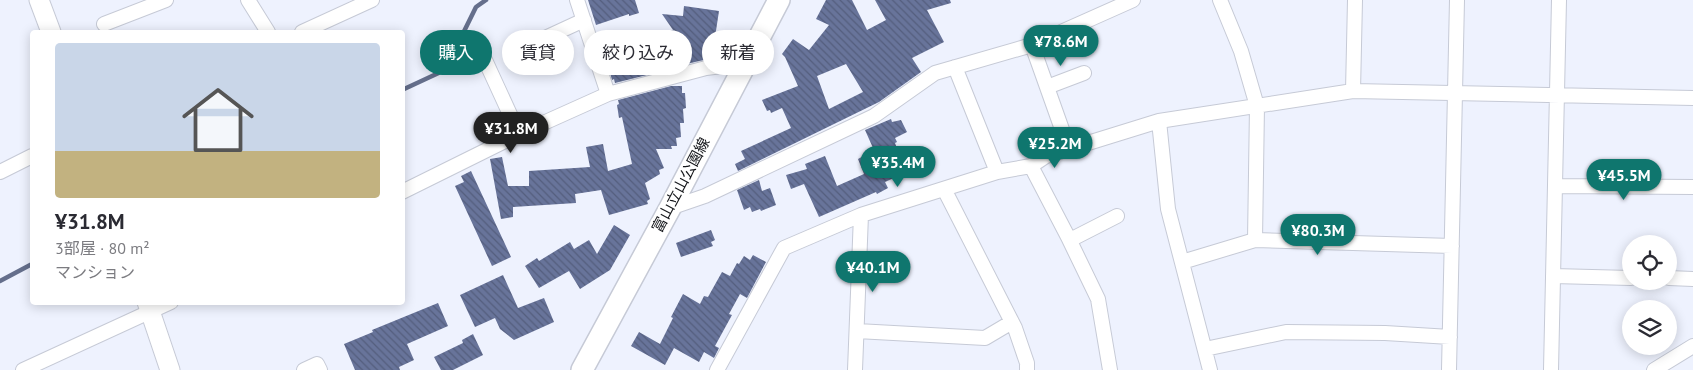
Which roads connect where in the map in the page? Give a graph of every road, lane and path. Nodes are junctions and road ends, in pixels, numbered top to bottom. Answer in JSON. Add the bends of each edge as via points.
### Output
{"nodes":[{"id":1,"x":40,"y":0,"type":"edge"},
{"id":2,"x":166,"y":0,"type":"edge"},
{"id":3,"x":248,"y":0,"type":"edge"},
{"id":4,"x":372,"y":0,"type":"edge"},
{"id":5,"x":577,"y":0,"type":"edge"},
{"id":6,"x":779,"y":0,"type":"edge"},
{"id":7,"x":1133,"y":0,"type":"edge"},
{"id":8,"x":1220,"y":0,"type":"edge"},
{"id":9,"x":1355,"y":0,"type":"edge"},
{"id":10,"x":1457,"y":0,"type":"edge"},
{"id":11,"x":1559,"y":0,"type":"edge"},
{"id":12,"x":584,"y":20,"type":"junction"},
{"id":13,"x":104,"y":24,"type":"dead end"},
{"id":14,"x":51,"y":30,"type":"edge"},
{"id":15,"x":267,"y":30,"type":"edge"},
{"id":16,"x":306,"y":30,"type":"edge"},
{"id":17,"x":562,"y":30,"type":"edge"},
{"id":18,"x":763,"y":30,"type":"edge"},
{"id":19,"x":1032,"y":45,"type":"junction"},
{"id":20,"x":954,"y":67,"type":"junction"},
{"id":21,"x":702,"y":69,"type":"edge"},
{"id":22,"x":1084,"y":73,"type":"dead end"},
{"id":23,"x":492,"y":74,"type":"edge"},
{"id":24,"x":740,"y":75,"type":"edge"},
{"id":25,"x":1047,"y":87,"type":"junction"},
{"id":26,"x":1354,"y":91,"type":"junction"},
{"id":27,"x":1456,"y":93,"type":"junction"},
{"id":28,"x":608,"y":94,"type":"junction"},
{"id":29,"x":1557,"y":95,"type":"junction"},
{"id":30,"x":1693,"y":98,"type":"edge"},
{"id":31,"x":1257,"y":106,"type":"junction"},
{"id":32,"x":1159,"y":122,"type":"junction"},
{"id":33,"x":519,"y":134,"type":"junction"},
{"id":34,"x":1069,"y":149,"type":"junction"},
{"id":35,"x":30,"y":157,"type":"edge"},
{"id":36,"x":1031,"y":166,"type":"junction"},
{"id":37,"x":0,"y":172,"type":"edge"},
{"id":38,"x":998,"y":172,"type":"junction"},
{"id":39,"x":1555,"y":186,"type":"junction"},
{"id":40,"x":1693,"y":187,"type":"edge"},
{"id":41,"x":944,"y":189,"type":"junction"},
{"id":42,"x":405,"y":191,"type":"edge"},
{"id":43,"x":670,"y":208,"type":"junction"},
{"id":44,"x":861,"y":215,"type":"junction"},
{"id":45,"x":1117,"y":216,"type":"dead end"},
{"id":46,"x":1070,"y":240,"type":"junction"},
{"id":47,"x":1255,"y":240,"type":"junction"},
{"id":48,"x":1452,"y":246,"type":"junction"},
{"id":49,"x":1182,"y":262,"type":"junction"},
{"id":50,"x":1553,"y":276,"type":"junction"},
{"id":51,"x":1622,"y":278,"type":"edge"},
{"id":52,"x":1677,"y":278,"type":"edge"},
{"id":53,"x":1693,"y":279,"type":"edge"},
{"id":54,"x":149,"y":307,"type":"edge"},
{"id":55,"x":1012,"y":322,"type":"junction"},
{"id":56,"x":857,"y":331,"type":"junction"},
{"id":57,"x":1450,"y":337,"type":"junction"},
{"id":58,"x":1693,"y":346,"type":"edge"},
{"id":59,"x":1205,"y":349,"type":"junction"},
{"id":60,"x":23,"y":370,"type":"edge"},
{"id":61,"x":170,"y":370,"type":"edge"},
{"id":62,"x":304,"y":370,"type":"edge"},
{"id":63,"x":320,"y":370,"type":"edge"},
{"id":64,"x":582,"y":370,"type":"edge"},
{"id":65,"x":717,"y":370,"type":"edge"},
{"id":66,"x":855,"y":370,"type":"edge"},
{"id":67,"x":1027,"y":370,"type":"edge"},
{"id":68,"x":1110,"y":370,"type":"edge"},
{"id":69,"x":1210,"y":370,"type":"edge"},
{"id":70,"x":1449,"y":370,"type":"edge"},
{"id":71,"x":1551,"y":370,"type":"edge"},
{"id":72,"x":1654,"y":370,"type":"edge"}],
"edges":[{"from":1,"to":14,"type":"street"},
{"from":2,"to":13,"type":"street"},
{"from":3,"to":15,"type":"street"},
{"from":4,"to":16,"type":"street"},
{"from":5,"to":12,"type":"street"},
{"from":6,"to":18,"type":"main road","name":"富山立山公園線"},
{"from":7,"to":19,"type":"street"},
{"from":8,"to":31,"type":"street","via":[[1241,50]]},
{"from":9,"to":26,"type":"street"},
{"from":10,"to":27,"type":"street"},
{"from":11,"to":29,"type":"street"},
{"from":12,"to":17,"type":"street"},
{"from":12,"to":28,"type":"street"},
{"from":19,"to":20,"type":"street"},
{"from":19,"to":25,"type":"street"},
{"from":20,"to":38,"type":"street"},
{"from":20,"to":43,"type":"street","via":[[935,73],[874,116],[705,196]]},
{"from":21,"to":28,"type":"street"},
{"from":22,"to":25,"type":"street"},
{"from":23,"to":33,"type":"street"},
{"from":24,"to":43,"type":"main road","name":"富山立山公園線"},
{"from":25,"to":34,"type":"street"},
{"from":26,"to":27,"type":"street"},
{"from":26,"to":31,"type":"street"},
{"from":27,"to":29,"type":"street"},
{"from":27,"to":48,"type":"street"},
{"from":28,"to":33,"type":"street"},
{"from":29,"to":30,"type":"street"},
{"from":29,"to":39,"type":"street"},
{"from":31,"to":32,"type":"street"},
{"from":31,"to":47,"type":"street"},
{"from":32,"to":34,"type":"street"},
{"from":32,"to":49,"type":"street","via":[[1168,209]]},
{"from":33,"to":42,"type":"street"},
{"from":34,"to":36,"type":"street","via":[[1046,156]]},
{"from":35,"to":37,"type":"street"},
{"from":36,"to":38,"type":"street"},
{"from":36,"to":46,"type":"street"},
{"from":38,"to":41,"type":"street"},
{"from":39,"to":40,"type":"street"},
{"from":39,"to":50,"type":"street"},
{"from":41,"to":44,"type":"street"},
{"from":41,"to":55,"type":"street"},
{"from":43,"to":64,"type":"main road","name":"富山立山公園線"},
{"from":44,"to":56,"type":"street"},
{"from":44,"to":65,"type":"street","via":[[784,248]]},
{"from":45,"to":46,"type":"street"},
{"from":46,"to":68,"type":"street","via":[[1098,299]]},
{"from":47,"to":48,"type":"street"},
{"from":47,"to":49,"type":"street"},
{"from":48,"to":57,"type":"street"},
{"from":49,"to":59,"type":"street"},
{"from":50,"to":51,"type":"street"},
{"from":50,"to":71,"type":"street"},
{"from":52,"to":53,"type":"street"},
{"from":54,"to":60,"type":"street"},
{"from":54,"to":61,"type":"street"},
{"from":55,"to":56,"type":"street","via":[[985,338]]},
{"from":55,"to":67,"type":"street"},
{"from":56,"to":66,"type":"street"},
{"from":57,"to":59,"type":"street","via":[[1286,332]]},
{"from":57,"to":70,"type":"street"},
{"from":58,"to":72,"type":"street"},
{"from":59,"to":69,"type":"street"},
{"from":62,"to":63,"type":"street","via":[[318,364]]}]}
